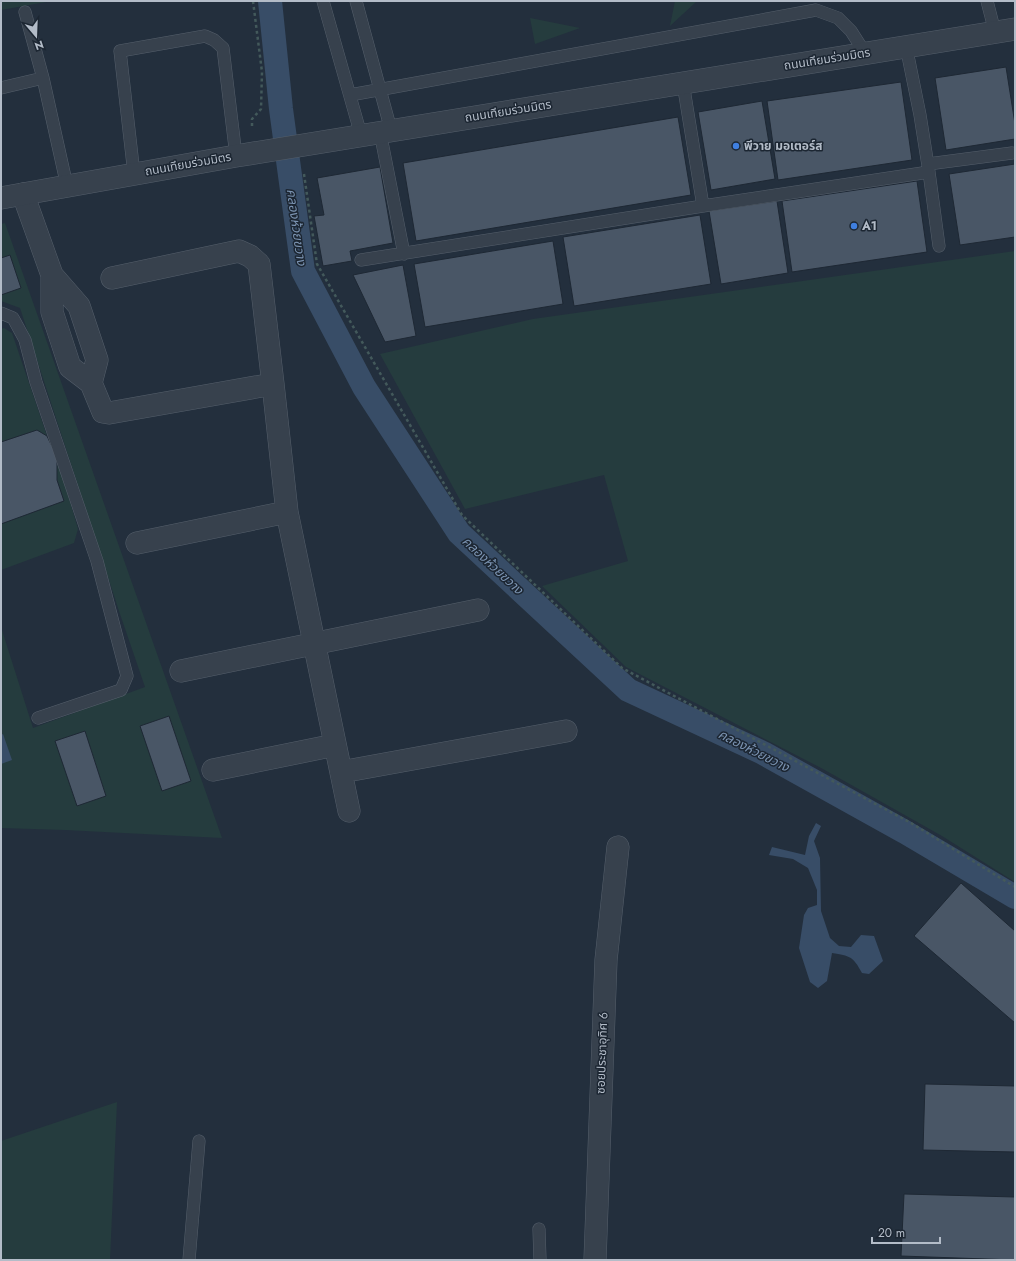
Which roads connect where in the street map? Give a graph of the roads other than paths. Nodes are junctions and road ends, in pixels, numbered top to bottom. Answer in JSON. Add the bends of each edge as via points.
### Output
{"nodes":[{"id":1,"x":323,"y":1,"type":"edge"},
{"id":2,"x":356,"y":1,"type":"edge"},
{"id":3,"x":987,"y":1,"type":"edge"},
{"id":4,"x":25,"y":12,"type":"dead end"},
{"id":5,"x":1005,"y":31,"type":"edge"},
{"id":6,"x":906,"y":46,"type":"junction"},
{"id":7,"x":866,"y":53,"type":"junction"},
{"id":8,"x":43,"y":78,"type":"junction"},
{"id":9,"x":683,"y":82,"type":"junction"},
{"id":10,"x":1,"y":88,"type":"edge"},
{"id":11,"x":380,"y":89,"type":"junction"},
{"id":12,"x":350,"y":95,"type":"junction"},
{"id":13,"x":377,"y":132,"type":"junction"},
{"id":14,"x":1012,"y":153,"type":"dead end"},
{"id":15,"x":236,"y":156,"type":"junction"},
{"id":16,"x":928,"y":168,"type":"junction"},
{"id":17,"x":134,"y":174,"type":"junction"},
{"id":18,"x":67,"y":186,"type":"junction"},
{"id":19,"x":24,"y":194,"type":"junction"},
{"id":20,"x":1,"y":198,"type":"edge"},
{"id":21,"x":703,"y":206,"type":"junction"},
{"id":22,"x":939,"y":246,"type":"dead end"},
{"id":23,"x":404,"y":254,"type":"junction"},
{"id":24,"x":362,"y":260,"type":"dead end"},
{"id":25,"x":112,"y":278,"type":"dead end"},
{"id":26,"x":1,"y":313,"type":"edge"},
{"id":27,"x":273,"y":384,"type":"junction"},
{"id":28,"x":287,"y":512,"type":"junction"},
{"id":29,"x":137,"y":543,"type":"dead end"},
{"id":30,"x":478,"y":610,"type":"dead end"},
{"id":31,"x":314,"y":643,"type":"junction"},
{"id":32,"x":181,"y":671,"type":"dead end"},
{"id":33,"x":38,"y":718,"type":"dead end"},
{"id":34,"x":566,"y":731,"type":"dead end"},
{"id":35,"x":335,"y":745,"type":"junction"},
{"id":36,"x":212,"y":770,"type":"dead end"},
{"id":37,"x":341,"y":772,"type":"junction"},
{"id":38,"x":349,"y":811,"type":"dead end"},
{"id":39,"x":618,"y":847,"type":"dead end"},
{"id":40,"x":199,"y":1141,"type":"dead end"},
{"id":41,"x":539,"y":1229,"type":"dead end"},
{"id":42,"x":189,"y":1260,"type":"edge"},
{"id":43,"x":540,"y":1260,"type":"edge"},
{"id":44,"x":595,"y":1260,"type":"edge"}],
"edges":[{"from":1,"to":12,"type":"lane"},
{"from":2,"to":11,"type":"lane"},
{"from":3,"to":5,"type":"lane"},
{"from":4,"to":8,"type":"lane"},
{"from":5,"to":6,"type":"street","name":"ถนนเทียมร่วมมิตร"},
{"from":6,"to":7,"type":"street","name":"ถนนเทียมร่วมมิตร"},
{"from":6,"to":16,"type":"lane"},
{"from":7,"to":9,"type":"street","name":"ถนนเทียมร่วมมิตร"},
{"from":7,"to":11,"type":"lane","via":[[838,18],[816,10]]},
{"from":8,"to":10,"type":"lane"},
{"from":8,"to":18,"type":"lane"},
{"from":9,"to":13,"type":"street","name":"ถนนเทียมร่วมมิตร"},
{"from":9,"to":21,"type":"lane"},
{"from":11,"to":12,"type":"lane"},
{"from":11,"to":13,"type":"lane"},
{"from":12,"to":13,"type":"lane"},
{"from":13,"to":15,"type":"street","name":"ถนนเทียมร่วมมิตร"},
{"from":13,"to":23,"type":"lane"},
{"from":14,"to":16,"type":"lane"},
{"from":15,"to":17,"type":"street","name":"ถนนเทียมร่วมมิตร"},
{"from":15,"to":17,"type":"lane","via":[[223,48],[205,36],[128,49],[120,51]]},
{"from":16,"to":21,"type":"lane"},
{"from":16,"to":22,"type":"lane"},
{"from":17,"to":18,"type":"street","name":"ถนนเทียมร่วมมิตร"},
{"from":18,"to":19,"type":"street","name":"ถนนเทียมร่วมมิตร"},
{"from":19,"to":20,"type":"street","name":"ถนนเทียมร่วมมิตร"},
{"from":19,"to":27,"type":"street","via":[[52,275],[79,306],[98,360],[91,383],[103,412]]},
{"from":21,"to":23,"type":"lane"},
{"from":23,"to":24,"type":"lane"},
{"from":25,"to":27,"type":"street","via":[[239,251],[250,256],[259,264]]},
{"from":26,"to":33,"type":"lane","via":[[13,318],[25,340],[36,382],[97,561],[128,676],[121,690]]},
{"from":27,"to":28,"type":"street"},
{"from":28,"to":29,"type":"street"},
{"from":28,"to":31,"type":"street"},
{"from":30,"to":31,"type":"street"},
{"from":31,"to":32,"type":"street"},
{"from":31,"to":35,"type":"street"},
{"from":34,"to":37,"type":"street"},
{"from":35,"to":36,"type":"street"},
{"from":35,"to":37,"type":"street"},
{"from":37,"to":38,"type":"street"},
{"from":39,"to":44,"type":"street","name":"ซอยประชาอุทิศ 6","via":[[606,960]]},
{"from":40,"to":42,"type":"lane"},
{"from":41,"to":43,"type":"lane"}]}
